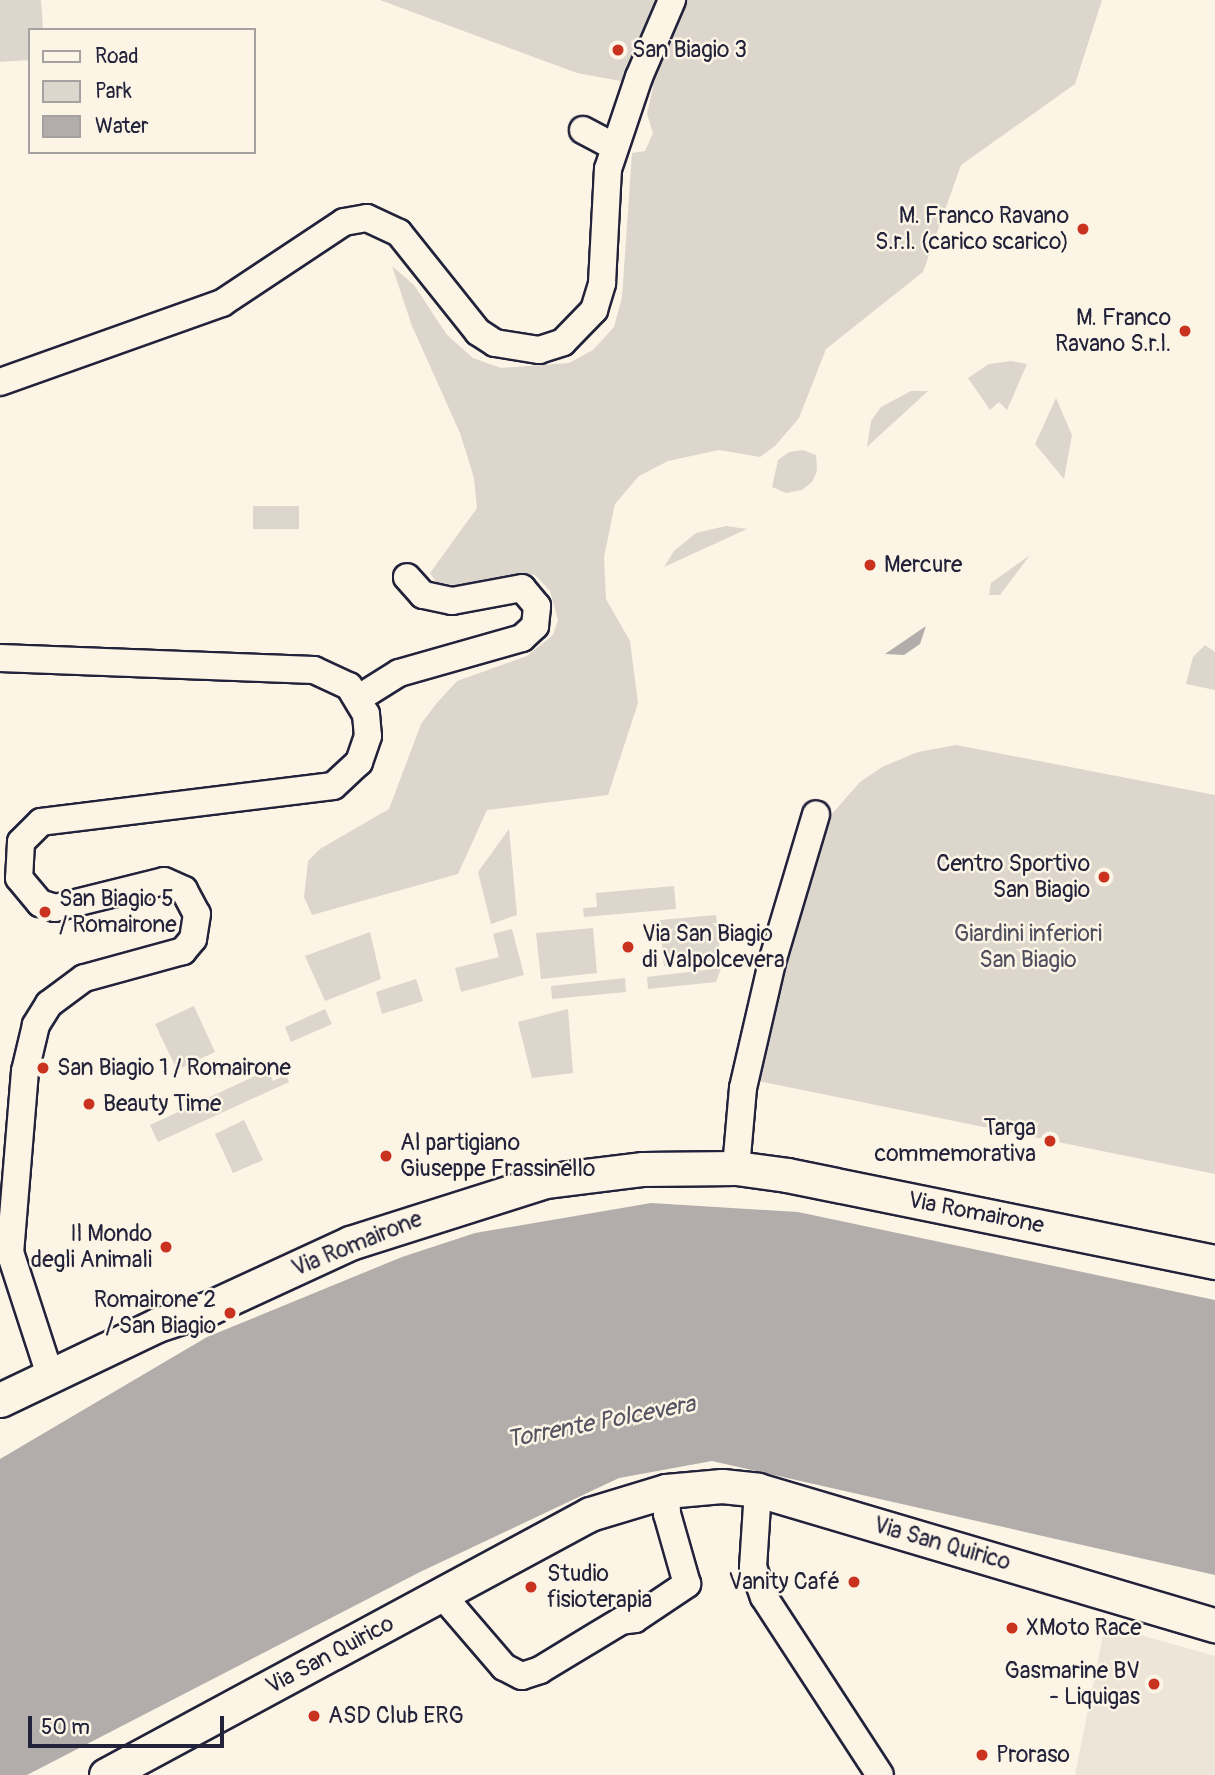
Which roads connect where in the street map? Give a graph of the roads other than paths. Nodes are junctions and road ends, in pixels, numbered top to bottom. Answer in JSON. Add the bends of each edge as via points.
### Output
{"nodes":[{"id":1,"x":672,"y":0,"type":"edge"},
{"id":2,"x":583,"y":130,"type":"dead end"},
{"id":3,"x":615,"y":147,"type":"junction"},
{"id":4,"x":0,"y":382,"type":"edge"},
{"id":5,"x":407,"y":577,"type":"dead end"},
{"id":6,"x":0,"y":658,"type":"edge"},
{"id":7,"x":359,"y":698,"type":"junction"},
{"id":8,"x":816,"y":814,"type":"dead end"},
{"id":9,"x":736,"y":1168,"type":"junction"},
{"id":10,"x":1215,"y":1262,"type":"edge"},
{"id":11,"x":50,"y":1375,"type":"junction"},
{"id":12,"x":0,"y":1400,"type":"edge"},
{"id":13,"x":758,"y":1490,"type":"junction"},
{"id":14,"x":666,"y":1491,"type":"junction"},
{"id":15,"x":442,"y":1595,"type":"junction"},
{"id":16,"x":1215,"y":1625,"type":"edge"},
{"id":17,"x":106,"y":1775,"type":"edge"},
{"id":18,"x":880,"y":1775,"type":"edge"}],
"edges":[{"from":1,"to":3,"type":"street"},
{"from":2,"to":3,"type":"street"},
{"from":3,"to":4,"type":"street","via":[[608,169],[602,283],[594,310],[562,342],[539,350],[495,343],[478,332],[399,233],[367,218],[344,222],[222,303]]},
{"from":5,"to":7,"type":"street","via":[[423,595],[452,601],[522,588],[537,607],[535,626],[522,638],[399,673]]},
{"from":6,"to":7,"type":"street","via":[[314,670],[339,678]]},
{"from":7,"to":11,"type":"street","via":[[366,714],[365,748],[349,775],[333,786],[41,822],[21,842],[16,857],[19,878],[40,903],[55,908],[164,881],[184,890],[197,914],[193,939],[183,951],[84,978],[49,1004],[36,1025],[25,1071],[10,1252]]},
{"from":8,"to":9,"type":"street","via":[[772,962],[743,1088]]},
{"from":9,"to":10,"type":"main road","name":"Via Romairone"},
{"from":9,"to":11,"type":"main road","name":"Via Romairone","via":[[643,1169],[545,1181],[449,1208],[350,1243]]},
{"from":11,"to":12,"type":"main road","name":"Via Romairone"},
{"from":13,"to":14,"type":"main road","name":"Via San Quirico","via":[[722,1486]]},
{"from":13,"to":16,"type":"main road","name":"Via San Quirico"},
{"from":13,"to":18,"type":"street","via":[[753,1567],[764,1597]]},
{"from":14,"to":15,"type":"main road","name":"Via San Quirico","via":[[590,1514]]},
{"from":14,"to":15,"type":"street","via":[[667,1514],[687,1584],[635,1619],[621,1621],[540,1671],[522,1676],[503,1667]]},
{"from":15,"to":17,"type":"main road","name":"Via San Quirico"}]}
